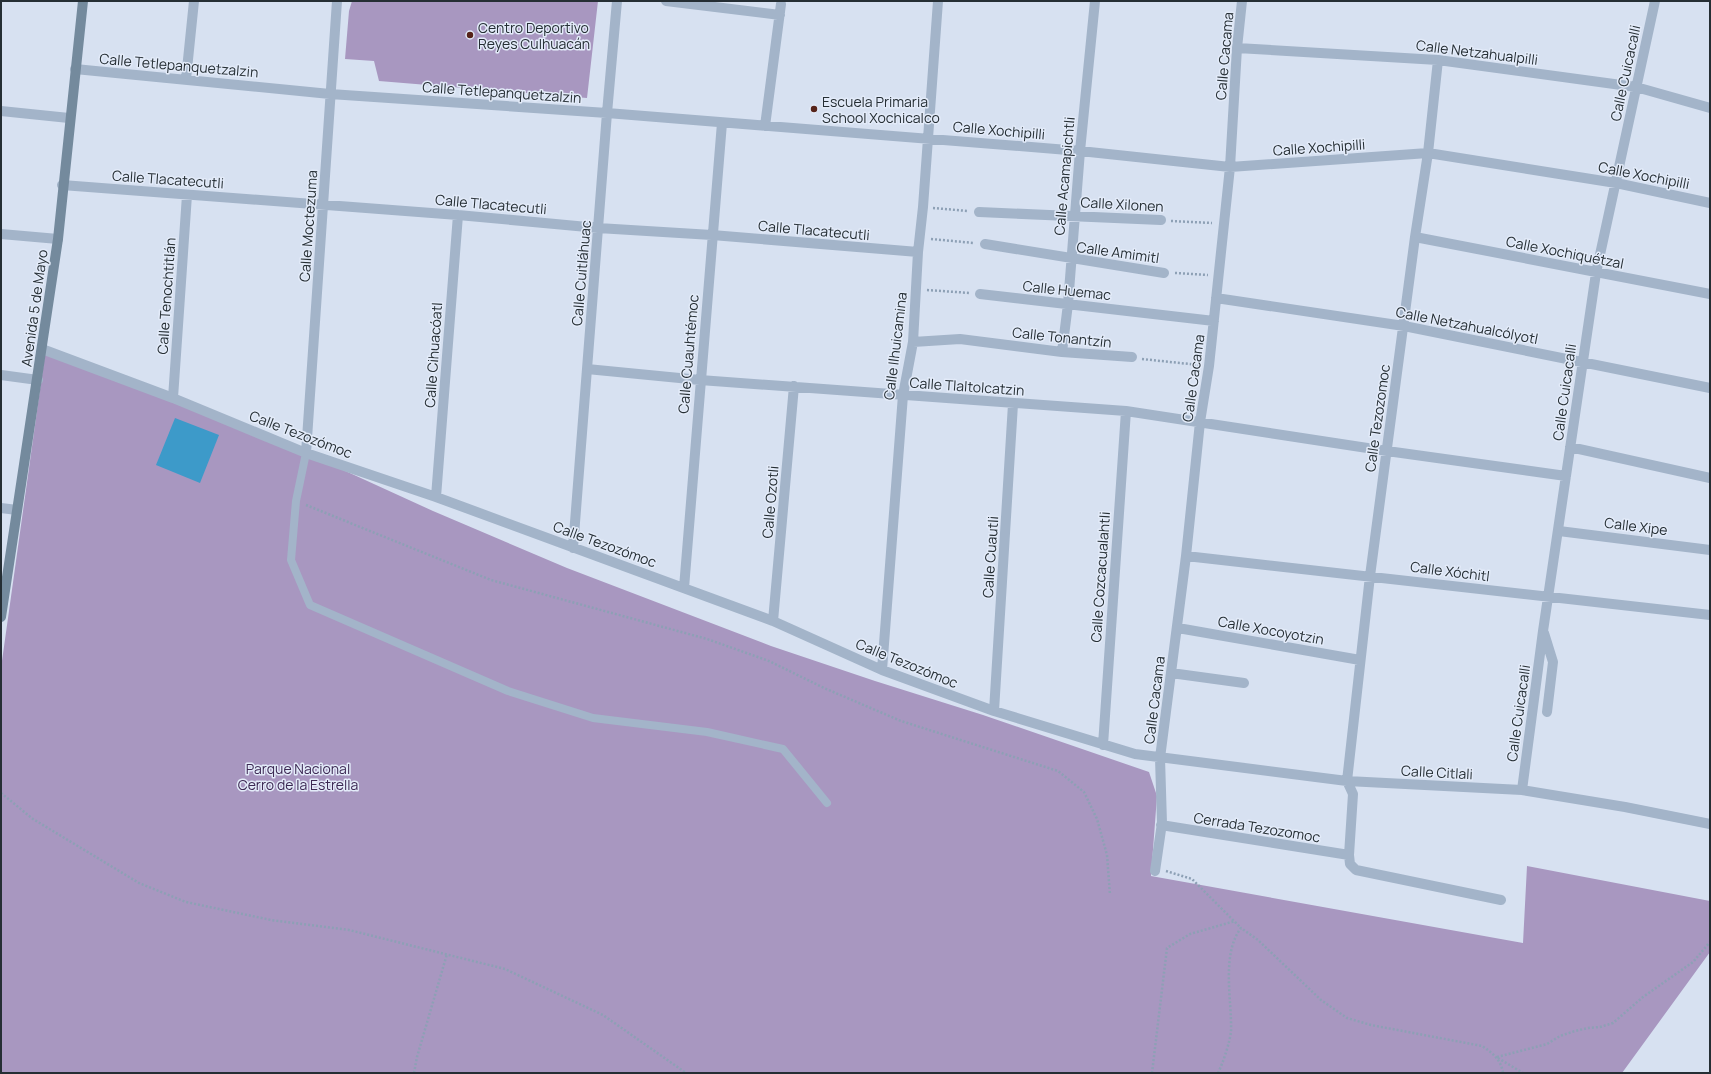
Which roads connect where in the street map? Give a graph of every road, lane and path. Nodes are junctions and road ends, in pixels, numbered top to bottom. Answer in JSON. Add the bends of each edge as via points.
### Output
{"nodes":[{"id":1,"x":83,"y":1,"type":"edge"},
{"id":2,"x":194,"y":1,"type":"edge"},
{"id":3,"x":337,"y":1,"type":"edge"},
{"id":4,"x":617,"y":1,"type":"edge"},
{"id":5,"x":666,"y":1,"type":"edge"},
{"id":6,"x":938,"y":1,"type":"edge"},
{"id":7,"x":1095,"y":1,"type":"edge"},
{"id":8,"x":1242,"y":1,"type":"edge"},
{"id":9,"x":1655,"y":1,"type":"edge"},
{"id":10,"x":781,"y":4,"type":"dead end"},
{"id":11,"x":780,"y":15,"type":"junction"},
{"id":12,"x":1237,"y":48,"type":"junction"},
{"id":13,"x":1438,"y":60,"type":"junction"},
{"id":14,"x":75,"y":69,"type":"junction"},
{"id":15,"x":186,"y":79,"type":"junction"},
{"id":16,"x":1636,"y":87,"type":"junction"},
{"id":17,"x":330,"y":94,"type":"junction"},
{"id":18,"x":1710,"y":108,"type":"edge"},
{"id":19,"x":1,"y":112,"type":"edge"},
{"id":20,"x":607,"y":113,"type":"junction"},
{"id":21,"x":70,"y":118,"type":"junction"},
{"id":22,"x":722,"y":123,"type":"junction"},
{"id":23,"x":765,"y":126,"type":"junction"},
{"id":24,"x":928,"y":138,"type":"junction"},
{"id":25,"x":1080,"y":151,"type":"junction"},
{"id":26,"x":1428,"y":153,"type":"junction"},
{"id":27,"x":1230,"y":167,"type":"junction"},
{"id":28,"x":1616,"y":183,"type":"junction"},
{"id":29,"x":62,"y":185,"type":"junction"},
{"id":30,"x":188,"y":195,"type":"junction"},
{"id":31,"x":1710,"y":203,"type":"edge"},
{"id":32,"x":324,"y":205,"type":"junction"},
{"id":33,"x":923,"y":207,"type":"junction"},
{"id":34,"x":979,"y":212,"type":"joint"},
{"id":35,"x":458,"y":215,"type":"junction"},
{"id":36,"x":1075,"y":216,"type":"junction"},
{"id":37,"x":1161,"y":220,"type":"joint"},
{"id":38,"x":1224,"y":223,"type":"junction"},
{"id":39,"x":598,"y":228,"type":"junction"},
{"id":40,"x":1,"y":234,"type":"edge"},
{"id":41,"x":712,"y":235,"type":"junction"},
{"id":42,"x":1415,"y":237,"type":"junction"},
{"id":43,"x":919,"y":238,"type":"junction"},
{"id":44,"x":58,"y":239,"type":"junction"},
{"id":45,"x":985,"y":244,"type":"joint"},
{"id":46,"x":918,"y":252,"type":"junction"},
{"id":47,"x":1071,"y":259,"type":"junction"},
{"id":48,"x":1164,"y":273,"type":"joint"},
{"id":49,"x":1596,"y":273,"type":"junction"},
{"id":50,"x":1219,"y":275,"type":"junction"},
{"id":51,"x":916,"y":289,"type":"junction"},
{"id":52,"x":980,"y":294,"type":"joint"},
{"id":53,"x":1710,"y":294,"type":"edge"},
{"id":54,"x":1216,"y":298,"type":"junction"},
{"id":55,"x":1068,"y":304,"type":"junction"},
{"id":56,"x":1214,"y":321,"type":"junction"},
{"id":57,"x":1404,"y":326,"type":"junction"},
{"id":58,"x":913,"y":342,"type":"junction"},
{"id":59,"x":42,"y":349,"type":"junction"},
{"id":60,"x":1062,"y":352,"type":"junction"},
{"id":61,"x":1132,"y":358,"type":"joint"},
{"id":62,"x":1582,"y":362,"type":"junction"},
{"id":63,"x":1209,"y":366,"type":"junction"},
{"id":64,"x":587,"y":369,"type":"junction"},
{"id":65,"x":1,"y":375,"type":"edge"},
{"id":66,"x":38,"y":380,"type":"junction"},
{"id":67,"x":700,"y":380,"type":"junction"},
{"id":68,"x":794,"y":386,"type":"junction"},
{"id":69,"x":1710,"y":388,"type":"edge"},
{"id":70,"x":903,"y":395,"type":"junction"},
{"id":71,"x":173,"y":398,"type":"junction"},
{"id":72,"x":1013,"y":404,"type":"junction"},
{"id":73,"x":1126,"y":411,"type":"junction"},
{"id":74,"x":1200,"y":422,"type":"junction"},
{"id":75,"x":1570,"y":447,"type":"junction"},
{"id":76,"x":1387,"y":451,"type":"junction"},
{"id":77,"x":306,"y":453,"type":"junction"},
{"id":78,"x":1566,"y":476,"type":"junction"},
{"id":79,"x":1710,"y":478,"type":"edge"},
{"id":80,"x":436,"y":497,"type":"junction"},
{"id":81,"x":296,"y":501,"type":"junction"},
{"id":82,"x":1,"y":508,"type":"edge"},
{"id":83,"x":17,"y":510,"type":"junction"},
{"id":84,"x":1559,"y":531,"type":"junction"},
{"id":85,"x":573,"y":548,"type":"junction"},
{"id":86,"x":1710,"y":550,"type":"edge"},
{"id":87,"x":1186,"y":556,"type":"junction"},
{"id":88,"x":1370,"y":576,"type":"junction"},
{"id":89,"x":684,"y":588,"type":"junction"},
{"id":90,"x":1548,"y":597,"type":"junction"},
{"id":91,"x":1710,"y":615,"type":"edge"},
{"id":92,"x":1,"y":617,"type":"edge"},
{"id":93,"x":773,"y":621,"type":"junction"},
{"id":94,"x":1178,"y":628,"type":"junction"},
{"id":95,"x":1543,"y":631,"type":"junction"},
{"id":96,"x":1360,"y":660,"type":"junction"},
{"id":97,"x":882,"y":670,"type":"junction"},
{"id":98,"x":1171,"y":673,"type":"junction"},
{"id":99,"x":1244,"y":683,"type":"dead end"},
{"id":100,"x":994,"y":712,"type":"junction"},
{"id":101,"x":1548,"y":712,"type":"dead end"},
{"id":102,"x":1103,"y":745,"type":"junction"},
{"id":103,"x":1160,"y":758,"type":"junction"},
{"id":104,"x":1347,"y":781,"type":"junction"},
{"id":105,"x":1522,"y":790,"type":"junction"},
{"id":106,"x":1,"y":793,"type":"edge"},
{"id":107,"x":827,"y":803,"type":"dead end"},
{"id":108,"x":1710,"y":824,"type":"edge"},
{"id":109,"x":1160,"y":826,"type":"junction"},
{"id":110,"x":1349,"y":855,"type":"junction"},
{"id":111,"x":1155,"y":870,"type":"joint"},
{"id":112,"x":1110,"y":895,"type":"dead end"},
{"id":113,"x":1501,"y":900,"type":"dead end"},
{"id":114,"x":1235,"y":921,"type":"junction"},
{"id":115,"x":1241,"y":928,"type":"junction"},
{"id":116,"x":1710,"y":942,"type":"edge"},
{"id":117,"x":447,"y":954,"type":"junction"},
{"id":118,"x":1497,"y":1057,"type":"junction"},
{"id":119,"x":414,"y":1073,"type":"edge"},
{"id":120,"x":686,"y":1073,"type":"edge"},
{"id":121,"x":1152,"y":1073,"type":"edge"},
{"id":122,"x":1218,"y":1073,"type":"edge"},
{"id":123,"x":1504,"y":1073,"type":"edge"},
{"id":124,"x":1524,"y":1073,"type":"edge"}],
"edges":[{"from":1,"to":14,"type":"street","name":"Avenida 5 de Mayo"},
{"from":2,"to":15,"type":"street"},
{"from":3,"to":17,"type":"street","name":"Calle Moctezuma"},
{"from":4,"to":20,"type":"street","name":"Calle Cuitláhuac"},
{"from":5,"to":11,"type":"street"},
{"from":6,"to":24,"type":"street","name":"Calle Ilhuicamina"},
{"from":7,"to":25,"type":"street","name":"Calle Acamapichtli"},
{"from":8,"to":12,"type":"street","name":"Calle Cacama"},
{"from":9,"to":16,"type":"street","name":"Calle Cuicacalli"},
{"from":10,"to":11,"type":"street"},
{"from":11,"to":23,"type":"street"},
{"from":12,"to":13,"type":"street","name":"Calle Netzahualpilli"},
{"from":12,"to":27,"type":"street","name":"Calle Cacama"},
{"from":13,"to":16,"type":"street","name":"Calle Netzahualpilli"},
{"from":13,"to":26,"type":"street","name":"Calle Tezozomoc"},
{"from":14,"to":15,"type":"street","name":"Calle Tetlepanquetzalzin"},
{"from":14,"to":21,"type":"street","name":"Avenida 5 de Mayo"},
{"from":15,"to":17,"type":"street","name":"Calle Tetlepanquetzalzin"},
{"from":16,"to":18,"type":"street","name":"Calle Netzahualpilli"},
{"from":16,"to":28,"type":"street","name":"Calle Cuicacalli"},
{"from":17,"to":20,"type":"street","name":"Calle Tetlepanquetzalzin"},
{"from":17,"to":32,"type":"street","name":"Calle Moctezuma"},
{"from":19,"to":21,"type":"street"},
{"from":20,"to":22,"type":"street","name":"Calle Tetlepanquetzalzin"},
{"from":20,"to":39,"type":"street","name":"Calle Cuitláhuac"},
{"from":21,"to":29,"type":"street","name":"Avenida 5 de Mayo"},
{"from":22,"to":23,"type":"street","name":"Calle Tetlepanquetzalzin"},
{"from":22,"to":41,"type":"street","name":"Calle Cuauhtémoc"},
{"from":23,"to":24,"type":"street","name":"Calle Tetlepanquetzalzin"},
{"from":24,"to":25,"type":"street","name":"Calle Xochipilli"},
{"from":24,"to":33,"type":"street","name":"Calle Ilhuicamina"},
{"from":25,"to":27,"type":"street","name":"Calle Xochipilli"},
{"from":25,"to":36,"type":"street","name":"Calle Acamapichtli"},
{"from":26,"to":27,"type":"street","name":"Calle Xochipilli"},
{"from":26,"to":28,"type":"street","name":"Calle Xochipilli"},
{"from":26,"to":42,"type":"street","name":"Calle Tezozomoc"},
{"from":27,"to":38,"type":"street","name":"Calle Cacama"},
{"from":28,"to":31,"type":"street","name":"Calle Xochipilli"},
{"from":28,"to":49,"type":"street","name":"Calle Cuicacalli"},
{"from":29,"to":30,"type":"street","name":"Calle Tlacatecutli"},
{"from":29,"to":44,"type":"street","name":"Avenida 5 de Mayo"},
{"from":30,"to":32,"type":"street","name":"Calle Tlacatecutli"},
{"from":30,"to":71,"type":"street","name":"Calle Tenochtitlán"},
{"from":32,"to":35,"type":"street","name":"Calle Tlacatecutli"},
{"from":32,"to":77,"type":"street","name":"Calle Moctezuma"},
{"from":33,"to":34,"type":"path"},
{"from":33,"to":43,"type":"street","name":"Calle Ilhuicamina"},
{"from":34,"to":36,"type":"street","name":"Calle Xilonen"},
{"from":35,"to":39,"type":"street","name":"Calle Tlacatecutli"},
{"from":35,"to":80,"type":"street","name":"Calle Cihuacóatl"},
{"from":36,"to":37,"type":"street","name":"Calle Xilonen"},
{"from":36,"to":47,"type":"street","name":"Calle Acamapichtli"},
{"from":37,"to":38,"type":"path","name":"Calle Xilonen"},
{"from":38,"to":50,"type":"street","name":"Calle Cacama"},
{"from":39,"to":41,"type":"street","name":"Calle Tlacatecutli"},
{"from":39,"to":64,"type":"street","name":"Calle Cuitláhuac"},
{"from":40,"to":44,"type":"street"},
{"from":41,"to":46,"type":"street","name":"Calle Tlacatecutli"},
{"from":41,"to":67,"type":"street","name":"Calle Cuauhtémoc"},
{"from":42,"to":49,"type":"street","name":"Calle Xochiquétzal"},
{"from":42,"to":57,"type":"street","name":"Calle Tezozomoc"},
{"from":43,"to":45,"type":"path"},
{"from":43,"to":46,"type":"street","name":"Calle Ilhuicamina"},
{"from":44,"to":59,"type":"street","name":"Avenida 5 de Mayo"},
{"from":45,"to":47,"type":"street","name":"Calle Amimitl"},
{"from":46,"to":51,"type":"street","name":"Calle Ilhuicamina"},
{"from":47,"to":48,"type":"street","name":"Calle Amimitl"},
{"from":47,"to":55,"type":"street","name":"Calle Acamapichtli"},
{"from":48,"to":50,"type":"path","name":"Calle Amimitl"},
{"from":49,"to":53,"type":"street","name":"Calle Xochiquétzal"},
{"from":49,"to":62,"type":"street","name":"Calle Cuicacalli"},
{"from":50,"to":54,"type":"street","name":"Calle Cacama"},
{"from":51,"to":52,"type":"path"},
{"from":51,"to":58,"type":"street","name":"Calle Ilhuicamina"},
{"from":52,"to":55,"type":"street","name":"Calle Huemac"},
{"from":54,"to":56,"type":"street","name":"Calle Cacama"},
{"from":54,"to":57,"type":"street","name":"Calle Netzahualcólyotl"},
{"from":55,"to":56,"type":"street","name":"Calle Huemac"},
{"from":55,"to":60,"type":"street","name":"Calle Acamapichtli"},
{"from":56,"to":63,"type":"street","name":"Calle Cacama"},
{"from":57,"to":62,"type":"street","name":"Calle Netzahualcólyotl"},
{"from":57,"to":76,"type":"street","name":"Calle Tezozomoc"},
{"from":58,"to":60,"type":"street","name":"Calle Tonantzín","via":[[960,339]]},
{"from":58,"to":70,"type":"street","name":"Calle Ilhuicamina"},
{"from":59,"to":66,"type":"street","name":"Avenida 5 de Mayo"},
{"from":59,"to":71,"type":"street","name":"Calle Tezozómoc"},
{"from":60,"to":61,"type":"street","name":"Calle Tonantzín"},
{"from":61,"to":63,"type":"path"},
{"from":62,"to":69,"type":"street","name":"Calle Netzahualcólyotl"},
{"from":62,"to":75,"type":"street","name":"Calle Cuicacalli"},
{"from":63,"to":74,"type":"street","name":"Calle Cacama"},
{"from":64,"to":67,"type":"street","name":"Calle Tlaltolcatzin"},
{"from":64,"to":85,"type":"street","name":"Calle Cuitláhuac"},
{"from":65,"to":66,"type":"street"},
{"from":66,"to":83,"type":"street","name":"Avenida 5 de Mayo"},
{"from":67,"to":68,"type":"street","name":"Calle Tlaltolcatzin"},
{"from":67,"to":89,"type":"street","name":"Calle Cuauhtémoc"},
{"from":68,"to":70,"type":"street","name":"Calle Tlaltolcatzin"},
{"from":68,"to":93,"type":"street","name":"Calle Ozotli"},
{"from":70,"to":72,"type":"street","name":"Calle Tlaltolcatzin"},
{"from":70,"to":97,"type":"street","name":"Calle Ilhuicamina"},
{"from":71,"to":77,"type":"street","name":"Calle Tezozómoc"},
{"from":72,"to":73,"type":"street","name":"Calle Tlaltolcatzin"},
{"from":72,"to":100,"type":"street","name":"Calle Cuautli"},
{"from":73,"to":74,"type":"street","name":"Calle Tlaltolcatzin"},
{"from":73,"to":102,"type":"street","name":"Calle Cozcacualahtli"},
{"from":74,"to":76,"type":"street"},
{"from":74,"to":87,"type":"street","name":"Calle Cacama"},
{"from":75,"to":78,"type":"street","name":"Calle Cuicacalli"},
{"from":75,"to":79,"type":"street"},
{"from":76,"to":78,"type":"street"},
{"from":76,"to":88,"type":"street","name":"Calle Tezozomoc"},
{"from":77,"to":80,"type":"street","name":"Calle Tezozómoc"},
{"from":77,"to":81,"type":"lane"},
{"from":78,"to":84,"type":"street","name":"Calle Cuicacalli"},
{"from":80,"to":85,"type":"street","name":"Calle Tezozómoc"},
{"from":81,"to":107,"type":"lane","via":[[291,560],[310,605],[508,691],[593,718],[707,732],[783,749]]},
{"from":81,"to":112,"type":"path","via":[[491,580],[708,639],[769,661],[900,721],[1058,771],[1084,792],[1097,819],[1107,855]]},
{"from":82,"to":83,"type":"street"},
{"from":83,"to":92,"type":"street","name":"Avenida 5 de Mayo"},
{"from":84,"to":86,"type":"street","name":"Calle Xipe"},
{"from":84,"to":90,"type":"street","name":"Calle Cuicacalli"},
{"from":85,"to":89,"type":"street","name":"Calle Tezozómoc"},
{"from":87,"to":88,"type":"street","name":"Calle Xóchitl"},
{"from":87,"to":94,"type":"street","name":"Calle Cacama"},
{"from":88,"to":90,"type":"street","name":"Calle Xóchitl"},
{"from":88,"to":96,"type":"street","name":"Calle Tezozomoc"},
{"from":89,"to":93,"type":"street","name":"Calle Tezozómoc"},
{"from":90,"to":91,"type":"street","name":"Calle Xóchitl"},
{"from":90,"to":95,"type":"street","name":"Calle Cuicacalli"},
{"from":93,"to":97,"type":"street","name":"Calle Tezozómoc"},
{"from":94,"to":96,"type":"street","name":"Calle Xocoyotzin"},
{"from":94,"to":98,"type":"street","name":"Calle Cacama"},
{"from":95,"to":101,"type":"street","via":[[1553,662]]},
{"from":95,"to":105,"type":"street","name":"Calle Cuicacalli"},
{"from":96,"to":104,"type":"street","name":"Calle Tezozomoc"},
{"from":97,"to":100,"type":"street","name":"Calle Tezozómoc"},
{"from":98,"to":99,"type":"street"},
{"from":98,"to":103,"type":"street","name":"Calle Cacama"},
{"from":100,"to":102,"type":"street","name":"Calle Tezozómoc"},
{"from":102,"to":103,"type":"street","name":"Calle Tezozómoc"},
{"from":103,"to":104,"type":"street","name":"Calle Citlali"},
{"from":103,"to":109,"type":"street","name":"Calle Cacama"},
{"from":104,"to":105,"type":"street","name":"Calle Citlali"},
{"from":104,"to":110,"type":"street","via":[[1353,794]]},
{"from":105,"to":108,"type":"street","name":"Calle Citlali"},
{"from":106,"to":117,"type":"path","via":[[33,819],[139,883],[186,902],[271,920],[349,930]]},
{"from":109,"to":110,"type":"street","name":"Cerrada Tezozomoc"},
{"from":109,"to":111,"type":"street","name":"Calle Cacama"},
{"from":110,"to":113,"type":"street","via":[[1350,864],[1356,870]]},
{"from":111,"to":114,"type":"path","via":[[1192,879]]},
{"from":114,"to":115,"type":"path"},
{"from":114,"to":121,"type":"path","via":[[1190,934],[1167,948]]},
{"from":115,"to":118,"type":"path","via":[[1258,940],[1320,1000],[1347,1018],[1482,1046]]},
{"from":115,"to":122,"type":"path","via":[[1232,945],[1230,958],[1231,1033]]},
{"from":116,"to":118,"type":"path","via":[[1693,962],[1643,997],[1612,1023],[1575,1030],[1547,1044]]},
{"from":117,"to":119,"type":"path"},
{"from":117,"to":120,"type":"path","via":[[504,969],[603,1015]]},
{"from":118,"to":123,"type":"path"},
{"from":118,"to":124,"type":"path"}]}
